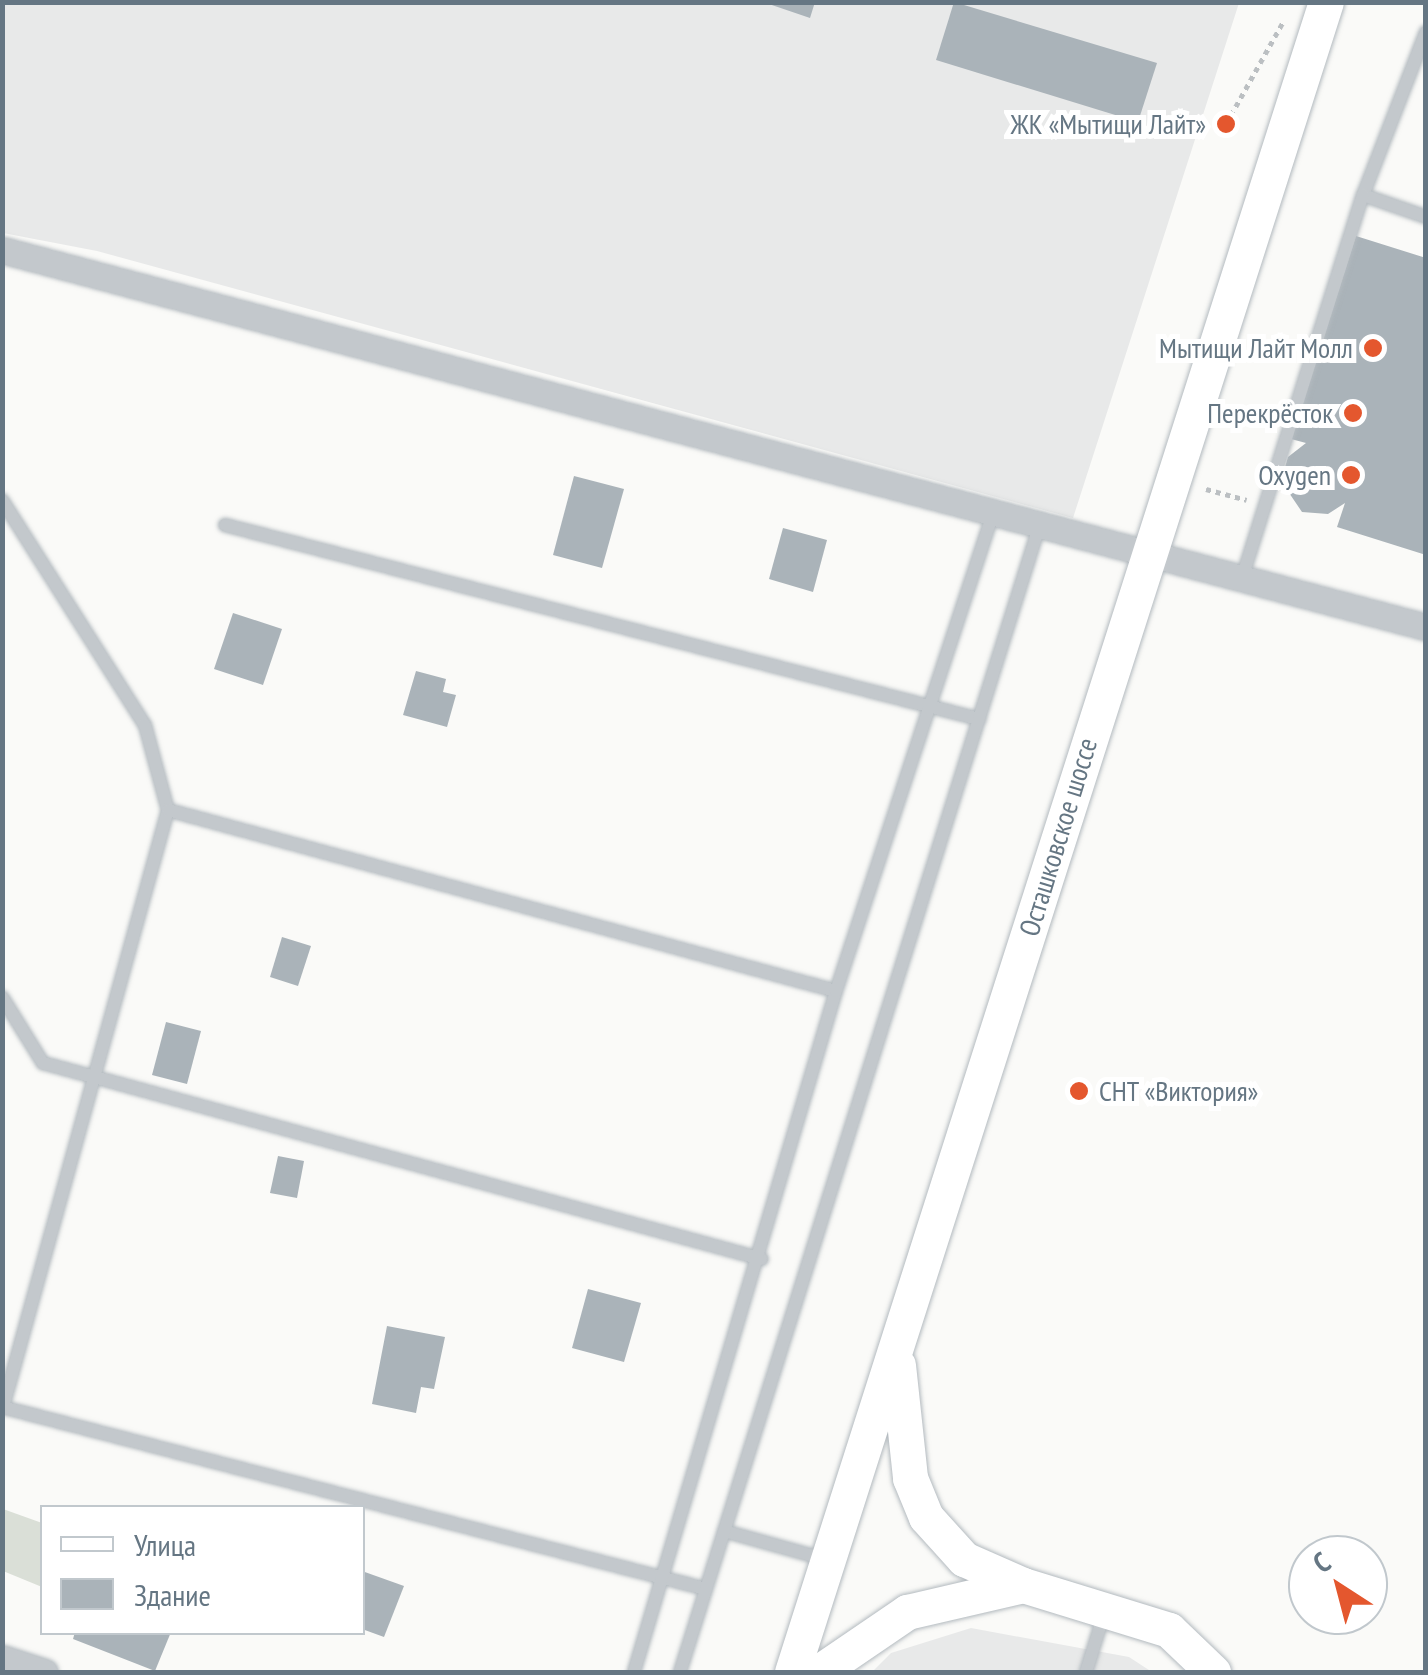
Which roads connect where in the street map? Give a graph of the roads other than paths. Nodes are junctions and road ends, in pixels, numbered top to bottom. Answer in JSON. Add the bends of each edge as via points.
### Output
{"nodes":[{"id":1,"x":1326,"y":2,"type":"edge"},
{"id":2,"x":1426,"y":32,"type":"edge"},
{"id":3,"x":1362,"y":195,"type":"junction"},
{"id":4,"x":1426,"y":217,"type":"edge"},
{"id":5,"x":2,"y":250,"type":"edge"},
{"id":6,"x":2,"y":500,"type":"edge"},
{"id":7,"x":992,"y":516,"type":"junction"},
{"id":8,"x":226,"y":525,"type":"dead end"},
{"id":9,"x":1039,"y":527,"type":"junction"},
{"id":10,"x":1148,"y":554,"type":"junction"},
{"id":11,"x":1242,"y":578,"type":"junction"},
{"id":12,"x":1426,"y":627,"type":"edge"},
{"id":13,"x":932,"y":706,"type":"junction"},
{"id":14,"x":979,"y":719,"type":"junction"},
{"id":15,"x":168,"y":810,"type":"junction"},
{"id":16,"x":836,"y":992,"type":"junction"},
{"id":17,"x":2,"y":997,"type":"edge"},
{"id":18,"x":94,"y":1079,"type":"junction"},
{"id":19,"x":762,"y":1259,"type":"junction"},
{"id":20,"x":896,"y":1354,"type":"junction"},
{"id":21,"x":3,"y":1407,"type":"edge"},
{"id":22,"x":724,"y":1531,"type":"junction"},
{"id":23,"x":828,"y":1560,"type":"junction"},
{"id":24,"x":662,"y":1578,"type":"junction"},
{"id":25,"x":1023,"y":1585,"type":"junction"},
{"id":26,"x":706,"y":1589,"type":"junction"},
{"id":27,"x":1106,"y":1608,"type":"junction"},
{"id":28,"x":2,"y":1658,"type":"edge"},
{"id":29,"x":45,"y":1672,"type":"edge"},
{"id":30,"x":634,"y":1672,"type":"edge"},
{"id":31,"x":680,"y":1672,"type":"edge"},
{"id":32,"x":792,"y":1672,"type":"edge"},
{"id":33,"x":819,"y":1672,"type":"edge"},
{"id":34,"x":1086,"y":1672,"type":"edge"},
{"id":35,"x":1213,"y":1672,"type":"edge"}],
"edges":[{"from":1,"to":10,"type":"main road","name":"Осташковское шоссе"},
{"from":2,"to":3,"type":"lane"},
{"from":3,"to":4,"type":"lane"},
{"from":3,"to":11,"type":"lane"},
{"from":5,"to":7,"type":"street"},
{"from":6,"to":15,"type":"lane","via":[[145,725]]},
{"from":7,"to":9,"type":"street"},
{"from":7,"to":13,"type":"lane"},
{"from":8,"to":13,"type":"lane"},
{"from":9,"to":10,"type":"street"},
{"from":9,"to":14,"type":"lane"},
{"from":10,"to":11,"type":"street"},
{"from":10,"to":20,"type":"main road","name":"Осташковское шоссе"},
{"from":11,"to":12,"type":"street"},
{"from":13,"to":14,"type":"lane"},
{"from":13,"to":16,"type":"lane"},
{"from":14,"to":22,"type":"lane"},
{"from":15,"to":16,"type":"lane"},
{"from":15,"to":18,"type":"lane"},
{"from":16,"to":19,"type":"lane"},
{"from":17,"to":18,"type":"lane","via":[[43,1062]]},
{"from":18,"to":19,"type":"lane"},
{"from":18,"to":21,"type":"lane"},
{"from":19,"to":24,"type":"lane"},
{"from":20,"to":23,"type":"main road","name":"Осташковское шоссе"},
{"from":20,"to":25,"type":"main road","via":[[910,1478],[926,1517],[964,1558]]},
{"from":21,"to":24,"type":"lane"},
{"from":22,"to":23,"type":"lane"},
{"from":22,"to":26,"type":"lane"},
{"from":23,"to":32,"type":"main road","name":"Осташковское шоссе"},
{"from":24,"to":26,"type":"lane"},
{"from":24,"to":30,"type":"lane"},
{"from":25,"to":27,"type":"main road"},
{"from":25,"to":33,"type":"main road","via":[[907,1612]]},
{"from":26,"to":31,"type":"lane"},
{"from":27,"to":34,"type":"lane"},
{"from":27,"to":35,"type":"main road","via":[[1169,1630]]},
{"from":28,"to":29,"type":"street"}]}
